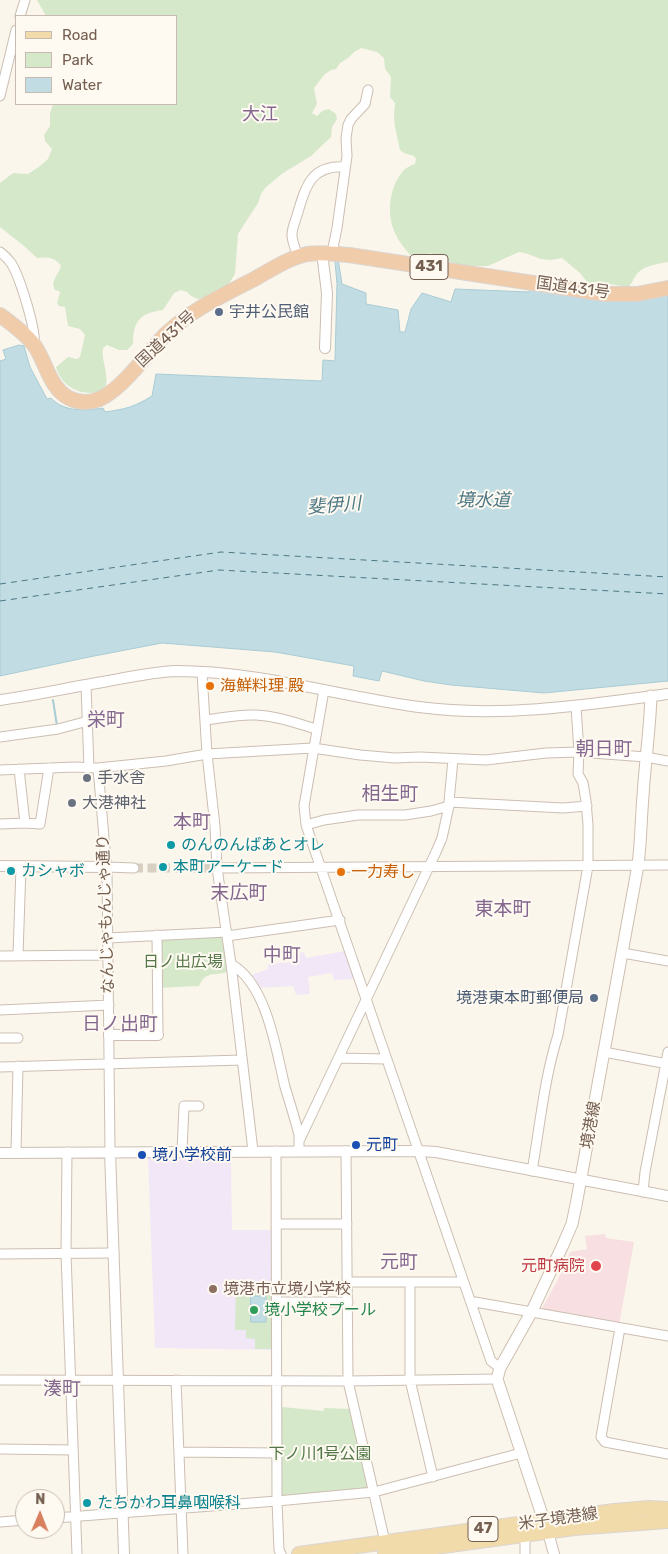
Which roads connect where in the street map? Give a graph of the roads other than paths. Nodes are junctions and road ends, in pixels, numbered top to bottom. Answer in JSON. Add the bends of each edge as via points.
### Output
{"nodes":[{"id":1,"x":24,"y":0,"type":"edge"},
{"id":2,"x":20,"y":15,"type":"edge"},
{"id":3,"x":15,"y":34,"type":"edge"},
{"id":4,"x":368,"y":90,"type":"dead end"},
{"id":5,"x":0,"y":96,"type":"edge"},
{"id":6,"x":345,"y":167,"type":"junction"},
{"id":7,"x":0,"y":252,"type":"edge"},
{"id":8,"x":327,"y":253,"type":"junction"},
{"id":9,"x":298,"y":257,"type":"junction"},
{"id":10,"x":668,"y":288,"type":"edge"},
{"id":11,"x":0,"y":315,"type":"edge"},
{"id":12,"x":34,"y":345,"type":"junction"},
{"id":13,"x":325,"y":348,"type":"dead end"},
{"id":14,"x":202,"y":672,"type":"junction"},
{"id":15,"x":86,"y":685,"type":"junction"},
{"id":16,"x":324,"y":690,"type":"junction"},
{"id":17,"x":668,"y":694,"type":"edge"},
{"id":18,"x":651,"y":696,"type":"junction"},
{"id":19,"x":0,"y":700,"type":"edge"},
{"id":20,"x":576,"y":706,"type":"junction"},
{"id":21,"x":205,"y":720,"type":"junction"},
{"id":22,"x":88,"y":721,"type":"junction"},
{"id":23,"x":316,"y":730,"type":"junction"},
{"id":24,"x":0,"y":737,"type":"edge"},
{"id":25,"x":313,"y":748,"type":"junction"},
{"id":26,"x":579,"y":752,"type":"junction"},
{"id":27,"x":207,"y":754,"type":"junction"},
{"id":28,"x":646,"y":757,"type":"junction"},
{"id":29,"x":453,"y":759,"type":"junction"},
{"id":30,"x":668,"y":761,"type":"edge"},
{"id":31,"x":19,"y":768,"type":"junction"},
{"id":32,"x":49,"y":768,"type":"junction"},
{"id":33,"x":94,"y":768,"type":"junction"},
{"id":34,"x":0,"y":770,"type":"edge"},
{"id":35,"x":449,"y":804,"type":"junction"},
{"id":36,"x":587,"y":806,"type":"junction"},
{"id":37,"x":25,"y":823,"type":"junction"},
{"id":38,"x":0,"y":824,"type":"edge"},
{"id":39,"x":306,"y":825,"type":"junction"},
{"id":40,"x":638,"y":865,"type":"junction"},
{"id":41,"x":668,"y":865,"type":"edge"},
{"id":42,"x":0,"y":866,"type":"edge"},
{"id":43,"x":430,"y":866,"type":"junction"},
{"id":44,"x":588,"y":866,"type":"junction"},
{"id":45,"x":20,"y":867,"type":"junction"},
{"id":46,"x":107,"y":867,"type":"junction"},
{"id":47,"x":320,"y":867,"type":"junction"},
{"id":48,"x":134,"y":868,"type":"tunnel mouth"},
{"id":49,"x":217,"y":868,"type":"junction"},
{"id":50,"x":340,"y":920,"type":"junction"},
{"id":51,"x":227,"y":934,"type":"junction"},
{"id":52,"x":157,"y":935,"type":"junction"},
{"id":53,"x":108,"y":938,"type":"junction"},
{"id":54,"x":623,"y":952,"type":"junction"},
{"id":55,"x":108,"y":955,"type":"junction"},
{"id":56,"x":0,"y":956,"type":"edge"},
{"id":57,"x":18,"y":956,"type":"junction"},
{"id":58,"x":668,"y":961,"type":"edge"},
{"id":59,"x":231,"y":964,"type":"junction"},
{"id":60,"x":367,"y":1001,"type":"junction"},
{"id":61,"x":109,"y":1005,"type":"junction"},
{"id":62,"x":0,"y":1010,"type":"edge"},
{"id":63,"x":109,"y":1035,"type":"junction"},
{"id":64,"x":158,"y":1035,"type":"joint"},
{"id":65,"x":0,"y":1038,"type":"edge"},
{"id":66,"x":18,"y":1038,"type":"dead end"},
{"id":67,"x":604,"y":1052,"type":"junction"},
{"id":68,"x":668,"y":1052,"type":"edge"},
{"id":69,"x":339,"y":1058,"type":"junction"},
{"id":70,"x":386,"y":1059,"type":"junction"},
{"id":71,"x":242,"y":1060,"type":"junction"},
{"id":72,"x":667,"y":1063,"type":"edge"},
{"id":73,"x":109,"y":1064,"type":"junction"},
{"id":74,"x":18,"y":1066,"type":"junction"},
{"id":75,"x":0,"y":1067,"type":"edge"},
{"id":76,"x":199,"y":1106,"type":"dead end"},
{"id":77,"x":300,"y":1140,"type":"junction"},
{"id":78,"x":253,"y":1150,"type":"junction"},
{"id":79,"x":110,"y":1151,"type":"junction"},
{"id":80,"x":182,"y":1151,"type":"junction"},
{"id":81,"x":276,"y":1151,"type":"junction"},
{"id":82,"x":299,"y":1151,"type":"junction"},
{"id":83,"x":346,"y":1151,"type":"junction"},
{"id":84,"x":418,"y":1151,"type":"junction"},
{"id":85,"x":16,"y":1152,"type":"junction"},
{"id":86,"x":67,"y":1152,"type":"junction"},
{"id":87,"x":0,"y":1153,"type":"edge"},
{"id":88,"x":532,"y":1171,"type":"junction"},
{"id":89,"x":580,"y":1180,"type":"junction"},
{"id":90,"x":644,"y":1192,"type":"junction"},
{"id":91,"x":668,"y":1196,"type":"edge"},
{"id":92,"x":276,"y":1224,"type":"junction"},
{"id":93,"x":347,"y":1224,"type":"junction"},
{"id":94,"x":114,"y":1253,"type":"junction"},
{"id":95,"x":0,"y":1254,"type":"edge"},
{"id":96,"x":66,"y":1254,"type":"junction"},
{"id":97,"x":348,"y":1282,"type":"junction"},
{"id":98,"x":463,"y":1282,"type":"junction"},
{"id":99,"x":410,"y":1283,"type":"junction"},
{"id":100,"x":276,"y":1302,"type":"junction"},
{"id":101,"x":348,"y":1302,"type":"junction"},
{"id":102,"x":471,"y":1303,"type":"junction"},
{"id":103,"x":532,"y":1311,"type":"junction"},
{"id":104,"x":620,"y":1328,"type":"junction"},
{"id":105,"x":668,"y":1336,"type":"edge"},
{"id":106,"x":498,"y":1374,"type":"junction"},
{"id":107,"x":0,"y":1380,"type":"edge"},
{"id":108,"x":70,"y":1380,"type":"junction"},
{"id":109,"x":118,"y":1380,"type":"junction"},
{"id":110,"x":176,"y":1380,"type":"junction"},
{"id":111,"x":277,"y":1380,"type":"junction"},
{"id":112,"x":410,"y":1380,"type":"junction"},
{"id":113,"x":348,"y":1381,"type":"junction"},
{"id":114,"x":0,"y":1449,"type":"edge"},
{"id":115,"x":72,"y":1450,"type":"junction"},
{"id":116,"x":179,"y":1452,"type":"junction"},
{"id":117,"x":277,"y":1453,"type":"junction"},
{"id":118,"x":521,"y":1453,"type":"junction"},
{"id":119,"x":668,"y":1454,"type":"edge"},
{"id":120,"x":433,"y":1477,"type":"junction"},
{"id":121,"x":374,"y":1492,"type":"junction"},
{"id":122,"x":277,"y":1501,"type":"junction"},
{"id":123,"x":181,"y":1508,"type":"junction"},
{"id":124,"x":668,"y":1509,"type":"edge"},
{"id":125,"x":123,"y":1513,"type":"junction"},
{"id":126,"x":75,"y":1516,"type":"junction"},
{"id":127,"x":65,"y":1517,"type":"edge"},
{"id":128,"x":15,"y":1521,"type":"edge"},
{"id":129,"x":668,"y":1521,"type":"edge"},
{"id":130,"x":0,"y":1522,"type":"edge"},
{"id":131,"x":546,"y":1526,"type":"junction"},
{"id":132,"x":525,"y":1535,"type":"junction"},
{"id":133,"x":385,"y":1548,"type":"edge"},
{"id":134,"x":438,"y":1551,"type":"edge"},
{"id":135,"x":77,"y":1554,"type":"edge"},
{"id":136,"x":124,"y":1554,"type":"edge"},
{"id":137,"x":182,"y":1554,"type":"edge"},
{"id":138,"x":282,"y":1554,"type":"edge"},
{"id":139,"x":299,"y":1554,"type":"edge"},
{"id":140,"x":525,"y":1554,"type":"edge"},
{"id":141,"x":554,"y":1554,"type":"edge"}],
"edges":[{"from":1,"to":2,"type":"street"},
{"from":3,"to":5,"type":"street"},
{"from":4,"to":6,"type":"street","via":[[365,104],[348,126]]},
{"from":6,"to":8,"type":"street","via":[[337,228]]},
{"from":6,"to":9,"type":"street","via":[[321,170],[308,185],[292,228]]},
{"from":7,"to":12,"type":"street","via":[[11,264],[18,280],[31,319]]},
{"from":8,"to":9,"type":"highway","name":"国道431号","number":"431"},
{"from":8,"to":10,"type":"highway","name":"国道431号","number":"431","via":[[605,294],[637,294]]},
{"from":8,"to":13,"type":"street"},
{"from":9,"to":12,"type":"highway","name":"国道431号","number":"431","via":[[183,318],[120,384],[98,400],[76,401],[61,392]]},
{"from":11,"to":12,"type":"highway","name":"国道431号","number":"431"},
{"from":14,"to":15,"type":"street","via":[[174,671]]},
{"from":14,"to":16,"type":"street"},
{"from":14,"to":21,"type":"street"},
{"from":15,"to":19,"type":"street"},
{"from":15,"to":22,"type":"street","name":"なんじゃもんじゃ通り"},
{"from":16,"to":20,"type":"street","via":[[433,709]]},
{"from":16,"to":23,"type":"street"},
{"from":17,"to":18,"type":"street"},
{"from":18,"to":20,"type":"street"},
{"from":18,"to":28,"type":"main road","name":"境港線"},
{"from":20,"to":26,"type":"street"},
{"from":21,"to":23,"type":"street","via":[[238,715],[260,716]]},
{"from":21,"to":27,"type":"street"},
{"from":22,"to":24,"type":"street","via":[[58,729]]},
{"from":22,"to":33,"type":"street","name":"なんじゃもんじゃ通り"},
{"from":23,"to":25,"type":"street"},
{"from":25,"to":27,"type":"street"},
{"from":25,"to":29,"type":"street","via":[[360,755]]},
{"from":25,"to":39,"type":"street","via":[[304,806]]},
{"from":26,"to":28,"type":"street"},
{"from":26,"to":29,"type":"street","via":[[486,760]]},
{"from":26,"to":36,"type":"street","via":[[578,774]]},
{"from":27,"to":33,"type":"street"},
{"from":27,"to":49,"type":"street"},
{"from":28,"to":30,"type":"street"},
{"from":28,"to":40,"type":"main road","name":"境港線"},
{"from":29,"to":35,"type":"street"},
{"from":31,"to":32,"type":"street"},
{"from":31,"to":34,"type":"street"},
{"from":31,"to":37,"type":"street"},
{"from":32,"to":33,"type":"street"},
{"from":32,"to":37,"type":"street","via":[[40,824]]},
{"from":33,"to":46,"type":"street","name":"なんじゃもんじゃ通り"},
{"from":35,"to":36,"type":"street"},
{"from":35,"to":39,"type":"street","via":[[405,815],[358,815]]},
{"from":35,"to":43,"type":"street","via":[[442,838]]},
{"from":36,"to":44,"type":"street"},
{"from":37,"to":38,"type":"street"},
{"from":39,"to":47,"type":"street"},
{"from":40,"to":41,"type":"street"},
{"from":40,"to":44,"type":"street"},
{"from":40,"to":54,"type":"main road","name":"境港線"},
{"from":42,"to":45,"type":"street"},
{"from":43,"to":44,"type":"street"},
{"from":43,"to":47,"type":"street"},
{"from":43,"to":60,"type":"street"},
{"from":44,"to":88,"type":"street"},
{"from":45,"to":46,"type":"street"},
{"from":45,"to":57,"type":"street"},
{"from":46,"to":48,"type":"street"},
{"from":46,"to":53,"type":"street","name":"なんじゃもんじゃ通り"},
{"from":47,"to":49,"type":"street"},
{"from":47,"to":50,"type":"street"},
{"from":49,"to":51,"type":"street"},
{"from":50,"to":51,"type":"street"},
{"from":50,"to":60,"type":"street"},
{"from":51,"to":52,"type":"street"},
{"from":51,"to":59,"type":"street"},
{"from":52,"to":53,"type":"street"},
{"from":52,"to":64,"type":"street"},
{"from":53,"to":55,"type":"street","name":"なんじゃもんじゃ通り"},
{"from":54,"to":58,"type":"street"},
{"from":54,"to":67,"type":"main road","name":"境港線"},
{"from":55,"to":57,"type":"street"},
{"from":55,"to":61,"type":"street","name":"なんじゃもんじゃ通り"},
{"from":56,"to":57,"type":"street"},
{"from":59,"to":71,"type":"street"},
{"from":59,"to":77,"type":"street","via":[[252,983],[268,1019]]},
{"from":60,"to":69,"type":"street"},
{"from":60,"to":70,"type":"street"},
{"from":61,"to":62,"type":"street"},
{"from":61,"to":63,"type":"street","name":"なんじゃもんじゃ通り"},
{"from":63,"to":64,"type":"street"},
{"from":63,"to":73,"type":"street","name":"なんじゃもんじゃ通り"},
{"from":65,"to":66,"type":"street"},
{"from":67,"to":72,"type":"street"},
{"from":67,"to":89,"type":"main road","name":"境港線"},
{"from":68,"to":72,"type":"street"},
{"from":69,"to":70,"type":"street"},
{"from":69,"to":77,"type":"street"},
{"from":70,"to":84,"type":"street"},
{"from":71,"to":73,"type":"street"},
{"from":71,"to":78,"type":"street"},
{"from":72,"to":90,"type":"street","via":[[645,1172]]},
{"from":73,"to":74,"type":"street"},
{"from":73,"to":79,"type":"street","name":"なんじゃもんじゃ通り"},
{"from":74,"to":75,"type":"street"},
{"from":74,"to":85,"type":"street"},
{"from":76,"to":80,"type":"street","via":[[184,1106]]},
{"from":77,"to":82,"type":"street"},
{"from":78,"to":80,"type":"street"},
{"from":78,"to":81,"type":"street"},
{"from":79,"to":80,"type":"street"},
{"from":79,"to":86,"type":"street"},
{"from":79,"to":94,"type":"street"},
{"from":81,"to":82,"type":"street"},
{"from":81,"to":92,"type":"street"},
{"from":82,"to":83,"type":"street"},
{"from":83,"to":84,"type":"street"},
{"from":83,"to":93,"type":"street"},
{"from":84,"to":88,"type":"street"},
{"from":84,"to":98,"type":"street"},
{"from":85,"to":86,"type":"street"},
{"from":85,"to":87,"type":"street"},
{"from":86,"to":96,"type":"street"},
{"from":88,"to":89,"type":"street"},
{"from":89,"to":90,"type":"street"},
{"from":89,"to":103,"type":"main road","name":"境港線","via":[[572,1224]]},
{"from":90,"to":91,"type":"street"},
{"from":92,"to":93,"type":"street"},
{"from":92,"to":100,"type":"street"},
{"from":93,"to":97,"type":"street"},
{"from":94,"to":96,"type":"street"},
{"from":94,"to":109,"type":"street"},
{"from":95,"to":96,"type":"street"},
{"from":96,"to":108,"type":"street"},
{"from":97,"to":99,"type":"street"},
{"from":97,"to":101,"type":"street"},
{"from":98,"to":99,"type":"street"},
{"from":98,"to":102,"type":"street"},
{"from":99,"to":112,"type":"street"},
{"from":100,"to":101,"type":"street"},
{"from":100,"to":111,"type":"street"},
{"from":101,"to":113,"type":"street"},
{"from":102,"to":103,"type":"street"},
{"from":102,"to":106,"type":"street"},
{"from":103,"to":104,"type":"street"},
{"from":103,"to":106,"type":"main road","name":"境港線"},
{"from":104,"to":105,"type":"street"},
{"from":104,"to":119,"type":"street","via":[[600,1437],[605,1442]]},
{"from":106,"to":112,"type":"street"},
{"from":106,"to":118,"type":"main road"},
{"from":107,"to":108,"type":"street"},
{"from":108,"to":109,"type":"street"},
{"from":108,"to":115,"type":"street"},
{"from":109,"to":110,"type":"street"},
{"from":109,"to":125,"type":"street"},
{"from":110,"to":111,"type":"street"},
{"from":110,"to":116,"type":"street"},
{"from":111,"to":113,"type":"street"},
{"from":111,"to":117,"type":"street"},
{"from":112,"to":113,"type":"street"},
{"from":112,"to":120,"type":"street"},
{"from":113,"to":121,"type":"street"},
{"from":114,"to":115,"type":"street"},
{"from":115,"to":126,"type":"street"},
{"from":116,"to":117,"type":"street"},
{"from":116,"to":123,"type":"street"},
{"from":117,"to":122,"type":"street"},
{"from":118,"to":120,"type":"street"},
{"from":118,"to":131,"type":"main road"},
{"from":120,"to":121,"type":"street"},
{"from":121,"to":122,"type":"street"},
{"from":121,"to":133,"type":"street"},
{"from":122,"to":123,"type":"street"},
{"from":122,"to":138,"type":"street","via":[[279,1550]]},
{"from":123,"to":125,"type":"street"},
{"from":123,"to":137,"type":"street"},
{"from":124,"to":131,"type":"main road","name":"米子境港線","number":"47","via":[[614,1511]]},
{"from":125,"to":126,"type":"street"},
{"from":125,"to":136,"type":"street"},
{"from":126,"to":127,"type":"street"},
{"from":126,"to":135,"type":"street"},
{"from":128,"to":130,"type":"street"},
{"from":129,"to":131,"type":"main road","name":"米子境港線","number":"47","via":[[574,1528]]},
{"from":131,"to":132,"type":"main road","name":"米子境港線","number":"47"},
{"from":131,"to":133,"type":"main road","name":"米子境港線","number":"47"},
{"from":131,"to":141,"type":"street"},
{"from":132,"to":134,"type":"main road","name":"米子境港線","number":"47"},
{"from":132,"to":140,"type":"street"},
{"from":133,"to":134,"type":"main road","name":"米子境港線","number":"47"},
{"from":133,"to":139,"type":"main road","name":"米子境港線","number":"47"}]}
